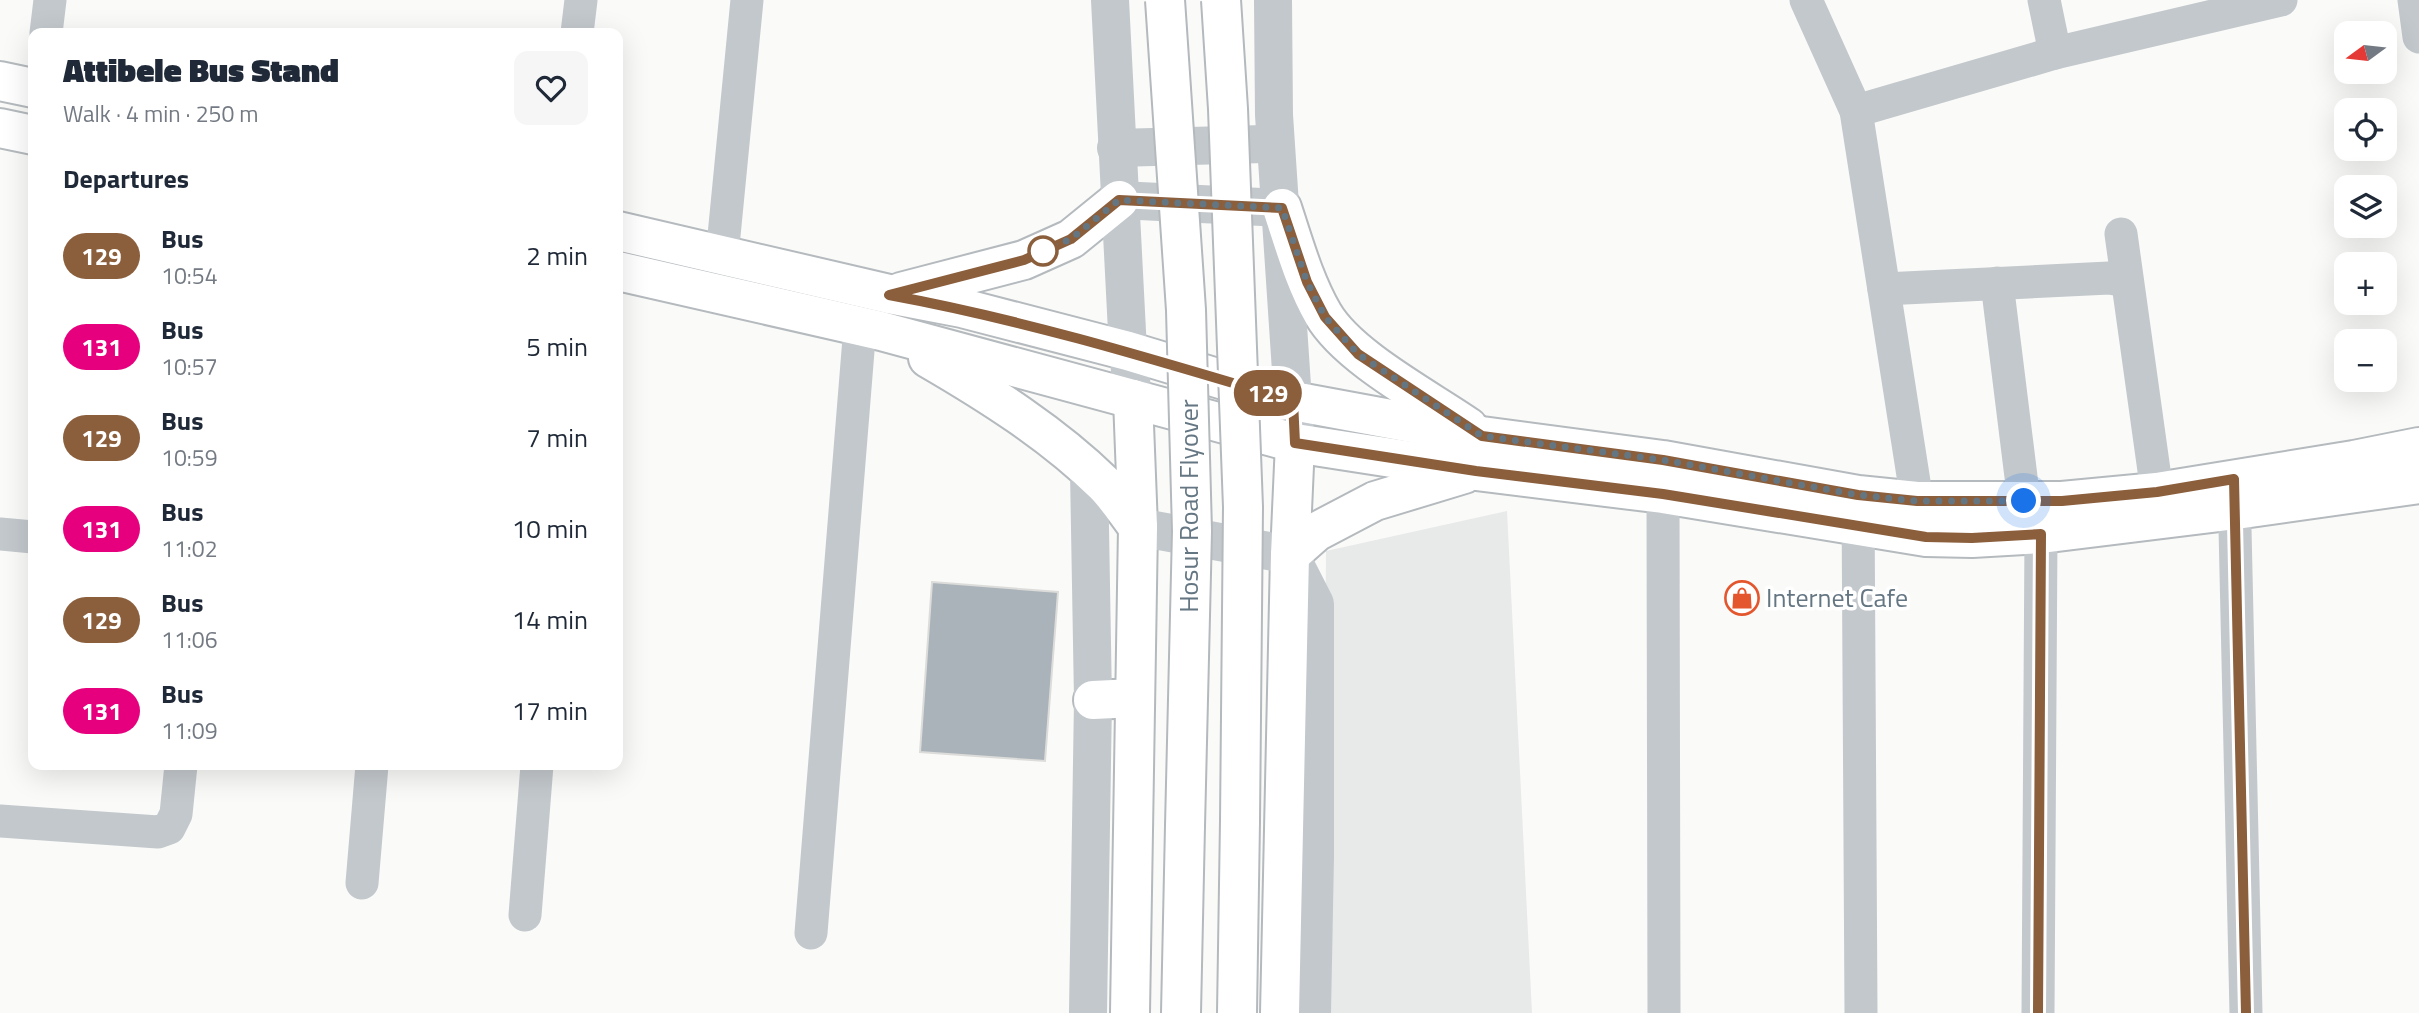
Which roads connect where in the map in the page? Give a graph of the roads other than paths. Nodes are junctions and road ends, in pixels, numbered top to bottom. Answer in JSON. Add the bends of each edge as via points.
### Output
{"nodes":[{"id":1,"x":50,"y":0,"type":"edge"},
{"id":2,"x":581,"y":0,"type":"edge"},
{"id":3,"x":747,"y":0,"type":"edge"},
{"id":4,"x":1110,"y":0,"type":"edge"},
{"id":5,"x":1165,"y":0,"type":"edge"},
{"id":6,"x":1221,"y":0,"type":"edge"},
{"id":7,"x":1273,"y":0,"type":"edge"},
{"id":8,"x":1806,"y":0,"type":"edge"},
{"id":9,"x":2044,"y":0,"type":"edge"},
{"id":10,"x":2281,"y":0,"type":"edge"},
{"id":11,"x":2414,"y":0,"type":"edge"},
{"id":12,"x":47,"y":28,"type":"edge"},
{"id":13,"x":578,"y":28,"type":"edge"},
{"id":14,"x":2419,"y":37,"type":"edge"},
{"id":15,"x":2054,"y":53,"type":"junction"},
{"id":16,"x":0,"y":80,"type":"edge"},
{"id":17,"x":28,"y":87,"type":"edge"},
{"id":18,"x":1856,"y":111,"type":"junction"},
{"id":19,"x":1276,"y":144,"type":"junction"},
{"id":20,"x":1116,"y":148,"type":"junction"},
{"id":21,"x":1119,"y":200,"type":"junction"},
{"id":22,"x":1282,"y":208,"type":"junction"},
{"id":23,"x":623,"y":232,"type":"edge"},
{"id":24,"x":2121,"y":234,"type":"dead end"},
{"id":25,"x":722,"y":256,"type":"junction"},
{"id":26,"x":623,"y":272,"type":"edge"},
{"id":27,"x":2127,"y":281,"type":"junction"},
{"id":28,"x":1997,"y":283,"type":"junction"},
{"id":29,"x":1884,"y":289,"type":"junction"},
{"id":30,"x":877,"y":317,"type":"junction"},
{"id":31,"x":1128,"y":351,"type":"junction"},
{"id":32,"x":1133,"y":400,"type":"junction"},
{"id":33,"x":1293,"y":401,"type":"junction"},
{"id":34,"x":1295,"y":443,"type":"junction"},
{"id":35,"x":2419,"y":447,"type":"edge"},
{"id":36,"x":1479,"y":453,"type":"junction"},
{"id":37,"x":1088,"y":471,"type":"junction"},
{"id":38,"x":2419,"y":484,"type":"edge"},
{"id":39,"x":2157,"y":492,"type":"junction"},
{"id":40,"x":1663,"y":494,"type":"junction"},
{"id":41,"x":2235,"y":494,"type":"junction"},
{"id":42,"x":1858,"y":510,"type":"junction"},
{"id":43,"x":2033,"y":517,"type":"junction"},
{"id":44,"x":1917,"y":518,"type":"junction"},
{"id":45,"x":1138,"y":527,"type":"junction"},
{"id":46,"x":0,"y":534,"type":"edge"},
{"id":47,"x":28,"y":537,"type":"edge"},
{"id":48,"x":1290,"y":555,"type":"junction"},
{"id":49,"x":1135,"y":698,"type":"junction"},
{"id":50,"x":1093,"y":700,"type":"junction"},
{"id":51,"x":180,"y":770,"type":"edge"},
{"id":52,"x":372,"y":770,"type":"edge"},
{"id":53,"x":537,"y":770,"type":"edge"},
{"id":54,"x":0,"y":821,"type":"edge"},
{"id":55,"x":362,"y":883,"type":"dead end"},
{"id":56,"x":525,"y":915,"type":"dead end"},
{"id":57,"x":811,"y":933,"type":"dead end"},
{"id":58,"x":1088,"y":1013,"type":"edge"},
{"id":59,"x":1130,"y":1013,"type":"edge"},
{"id":60,"x":1181,"y":1013,"type":"edge"},
{"id":61,"x":1237,"y":1013,"type":"edge"},
{"id":62,"x":1280,"y":1013,"type":"edge"},
{"id":63,"x":1312,"y":1013,"type":"edge"},
{"id":64,"x":1664,"y":1013,"type":"edge"},
{"id":65,"x":1861,"y":1013,"type":"edge"},
{"id":66,"x":2038,"y":1013,"type":"edge"},
{"id":67,"x":2246,"y":1013,"type":"edge"}],
"edges":[{"from":1,"to":12,"type":"street"},
{"from":2,"to":13,"type":"street"},
{"from":3,"to":25,"type":"street"},
{"from":4,"to":20,"type":"street"},
{"from":5,"to":60,"type":"main road","name":"Hosur Road Flyover","bridge":true,"via":[[1186,310],[1192,531]]},
{"from":6,"to":61,"type":"main road","name":"Hosur Road Flyover","bridge":true,"via":[[1243,507]]},
{"from":7,"to":19,"type":"street"},
{"from":8,"to":18,"type":"street"},
{"from":9,"to":15,"type":"street"},
{"from":10,"to":15,"type":"street"},
{"from":11,"to":14,"type":"street"},
{"from":15,"to":18,"type":"street"},
{"from":16,"to":17,"type":"main road"},
{"from":18,"to":29,"type":"street"},
{"from":19,"to":20,"type":"street"},
{"from":19,"to":22,"type":"street"},
{"from":20,"to":21,"type":"street"},
{"from":21,"to":22,"type":"street"},
{"from":21,"to":30,"type":"main road","via":[[1071,239]]},
{"from":21,"to":31,"type":"street"},
{"from":22,"to":33,"type":"street"},
{"from":22,"to":36,"type":"main road","via":[[1307,282],[1325,317],[1358,354]]},
{"from":23,"to":25,"type":"main road"},
{"from":24,"to":27,"type":"street"},
{"from":25,"to":30,"type":"main road"},
{"from":26,"to":30,"type":"main road"},
{"from":27,"to":28,"type":"street"},
{"from":27,"to":39,"type":"street"},
{"from":28,"to":29,"type":"street"},
{"from":28,"to":43,"type":"street"},
{"from":29,"to":44,"type":"street"},
{"from":30,"to":31,"type":"main road","via":[[962,308]]},
{"from":30,"to":32,"type":"main road"},
{"from":30,"to":37,"type":"main road","via":[[1037,429]]},
{"from":30,"to":57,"type":"street"},
{"from":31,"to":32,"type":"street"},
{"from":31,"to":33,"type":"main road"},
{"from":32,"to":34,"type":"main road"},
{"from":32,"to":45,"type":"main road"},
{"from":33,"to":34,"type":"street"},
{"from":33,"to":36,"type":"main road"},
{"from":34,"to":36,"type":"main road"},
{"from":34,"to":48,"type":"main road"},
{"from":35,"to":41,"type":"main road"},
{"from":36,"to":40,"type":"main road"},
{"from":36,"to":42,"type":"main road","via":[[1663,460]]},
{"from":36,"to":48,"type":"main road","via":[[1315,532]]},
{"from":37,"to":45,"type":"main road"},
{"from":37,"to":50,"type":"street"},
{"from":38,"to":41,"type":"main road"},
{"from":39,"to":41,"type":"main road"},
{"from":39,"to":43,"type":"main road","via":[[2062,501]]},
{"from":40,"to":42,"type":"main road"},
{"from":40,"to":64,"type":"street"},
{"from":41,"to":43,"type":"main road"},
{"from":41,"to":67,"type":"street"},
{"from":42,"to":44,"type":"main road"},
{"from":42,"to":65,"type":"street"},
{"from":43,"to":44,"type":"main road"},
{"from":43,"to":66,"type":"street"},
{"from":45,"to":48,"type":"street"},
{"from":45,"to":49,"type":"main road"},
{"from":46,"to":47,"type":"street"},
{"from":48,"to":62,"type":"main road"},
{"from":48,"to":63,"type":"street","via":[[1315,604]]},
{"from":49,"to":50,"type":"main road"},
{"from":49,"to":59,"type":"main road"},
{"from":50,"to":58,"type":"street"},
{"from":51,"to":54,"type":"street","via":[[176,814],[169,828],[158,832]]},
{"from":52,"to":55,"type":"street"},
{"from":53,"to":56,"type":"street"}]}
